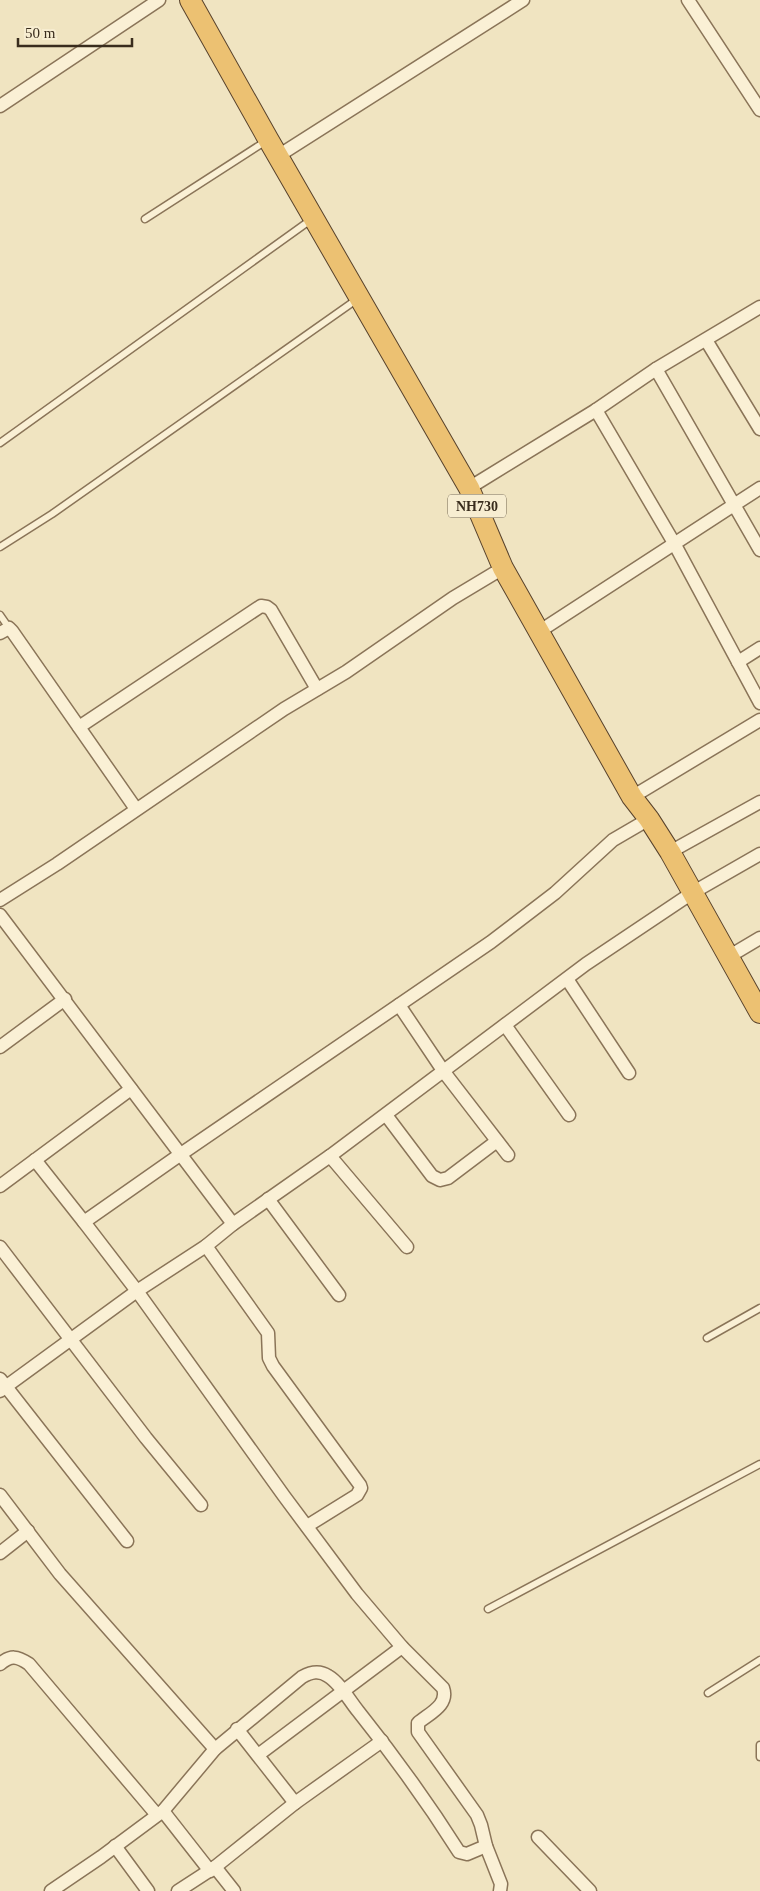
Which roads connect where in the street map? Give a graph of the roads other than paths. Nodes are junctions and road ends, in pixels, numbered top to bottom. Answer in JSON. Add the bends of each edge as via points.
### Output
{"nodes":[{"id":1,"x":159,"y":0,"type":"edge"},
{"id":2,"x":190,"y":0,"type":"edge"},
{"id":3,"x":523,"y":0,"type":"edge"},
{"id":4,"x":688,"y":0,"type":"edge"},
{"id":5,"x":0,"y":106,"type":"edge"},
{"id":6,"x":760,"y":110,"type":"edge"},
{"id":7,"x":273,"y":148,"type":"junction"},
{"id":8,"x":314,"y":218,"type":"junction"},
{"id":9,"x":145,"y":219,"type":"dead end"},
{"id":10,"x":359,"y":298,"type":"junction"},
{"id":11,"x":760,"y":307,"type":"edge"},
{"id":12,"x":706,"y":340,"type":"junction"},
{"id":13,"x":656,"y":369,"type":"junction"},
{"id":14,"x":596,"y":410,"type":"junction"},
{"id":15,"x":760,"y":429,"type":"edge"},
{"id":16,"x":0,"y":442,"type":"edge"},
{"id":17,"x":469,"y":488,"type":"junction"},
{"id":18,"x":760,"y":488,"type":"edge"},
{"id":19,"x":734,"y":505,"type":"junction"},
{"id":20,"x":674,"y":544,"type":"junction"},
{"id":21,"x":0,"y":547,"type":"edge"},
{"id":22,"x":760,"y":550,"type":"edge"},
{"id":23,"x":503,"y":568,"type":"junction"},
{"id":24,"x":0,"y":615,"type":"edge"},
{"id":25,"x":5,"y":630,"type":"edge"},
{"id":26,"x":540,"y":630,"type":"junction"},
{"id":27,"x":760,"y":648,"type":"edge"},
{"id":28,"x":738,"y":662,"type":"junction"},
{"id":29,"x":317,"y":689,"type":"junction"},
{"id":30,"x":760,"y":702,"type":"edge"},
{"id":31,"x":760,"y":720,"type":"edge"},
{"id":32,"x":80,"y":727,"type":"junction"},
{"id":33,"x":632,"y":797,"type":"junction"},
{"id":34,"x":760,"y":802,"type":"edge"},
{"id":35,"x":136,"y":809,"type":"junction"},
{"id":36,"x":649,"y":819,"type":"junction"},
{"id":37,"x":670,"y":852,"type":"junction"},
{"id":38,"x":760,"y":854,"type":"edge"},
{"id":39,"x":692,"y":893,"type":"junction"},
{"id":40,"x":0,"y":900,"type":"edge"},
{"id":41,"x":0,"y":915,"type":"edge"},
{"id":42,"x":760,"y":938,"type":"edge"},
{"id":43,"x":728,"y":957,"type":"junction"},
{"id":44,"x":567,"y":979,"type":"junction"},
{"id":45,"x":65,"y":999,"type":"junction"},
{"id":46,"x":399,"y":1005,"type":"junction"},
{"id":47,"x":760,"y":1013,"type":"edge"},
{"id":48,"x":505,"y":1025,"type":"junction"},
{"id":49,"x":0,"y":1046,"type":"edge"},
{"id":50,"x":444,"y":1072,"type":"junction"},
{"id":51,"x":629,"y":1073,"type":"dead end"},
{"id":52,"x":131,"y":1089,"type":"junction"},
{"id":53,"x":386,"y":1115,"type":"junction"},
{"id":54,"x":569,"y":1115,"type":"dead end"},
{"id":55,"x":497,"y":1141,"type":"junction"},
{"id":56,"x":181,"y":1154,"type":"junction"},
{"id":57,"x":508,"y":1155,"type":"dead end"},
{"id":58,"x":330,"y":1156,"type":"junction"},
{"id":59,"x":35,"y":1160,"type":"junction"},
{"id":60,"x":0,"y":1186,"type":"edge"},
{"id":61,"x":268,"y":1199,"type":"junction"},
{"id":62,"x":84,"y":1222,"type":"junction"},
{"id":63,"x":233,"y":1224,"type":"junction"},
{"id":64,"x":206,"y":1246,"type":"junction"},
{"id":65,"x":0,"y":1247,"type":"edge"},
{"id":66,"x":407,"y":1247,"type":"dead end"},
{"id":67,"x":137,"y":1291,"type":"junction"},
{"id":68,"x":339,"y":1296,"type":"dead end"},
{"id":69,"x":760,"y":1308,"type":"edge"},
{"id":70,"x":707,"y":1338,"type":"dead end"},
{"id":71,"x":70,"y":1340,"type":"junction"},
{"id":72,"x":2,"y":1385,"type":"edge"},
{"id":73,"x":760,"y":1464,"type":"edge"},
{"id":74,"x":0,"y":1495,"type":"edge"},
{"id":75,"x":201,"y":1505,"type":"dead end"},
{"id":76,"x":307,"y":1526,"type":"junction"},
{"id":77,"x":28,"y":1531,"type":"junction"},
{"id":78,"x":127,"y":1541,"type":"dead end"},
{"id":79,"x":0,"y":1553,"type":"edge"},
{"id":80,"x":488,"y":1609,"type":"dead end"},
{"id":81,"x":402,"y":1647,"type":"junction"},
{"id":82,"x":760,"y":1660,"type":"edge"},
{"id":83,"x":0,"y":1664,"type":"edge"},
{"id":84,"x":343,"y":1692,"type":"junction"},
{"id":85,"x":708,"y":1693,"type":"dead end"},
{"id":86,"x":237,"y":1729,"type":"junction"},
{"id":87,"x":382,"y":1741,"type":"junction"},
{"id":88,"x":760,"y":1745,"type":"edge"},
{"id":89,"x":215,"y":1748,"type":"junction"},
{"id":90,"x":258,"y":1755,"type":"junction"},
{"id":91,"x":760,"y":1758,"type":"edge"},
{"id":92,"x":296,"y":1803,"type":"junction"},
{"id":93,"x":160,"y":1813,"type":"junction"},
{"id":94,"x":538,"y":1836,"type":"dead end"},
{"id":95,"x":115,"y":1846,"type":"junction"},
{"id":96,"x":486,"y":1846,"type":"junction"},
{"id":97,"x":213,"y":1869,"type":"junction"},
{"id":98,"x":51,"y":1891,"type":"edge"},
{"id":99,"x":148,"y":1891,"type":"edge"},
{"id":100,"x":178,"y":1891,"type":"edge"},
{"id":101,"x":234,"y":1891,"type":"edge"},
{"id":102,"x":500,"y":1891,"type":"edge"},
{"id":103,"x":590,"y":1891,"type":"edge"}],
"edges":[{"from":1,"to":5,"type":"street"},
{"from":2,"to":7,"type":"highway","number":"NH730"},
{"from":3,"to":7,"type":"street"},
{"from":4,"to":6,"type":"street"},
{"from":7,"to":8,"type":"highway","number":"NH730"},
{"from":7,"to":9,"type":"lane"},
{"from":8,"to":10,"type":"highway","number":"NH730"},
{"from":8,"to":16,"type":"lane"},
{"from":10,"to":17,"type":"highway","number":"NH730"},
{"from":10,"to":21,"type":"lane","via":[[52,514]]},
{"from":11,"to":12,"type":"street"},
{"from":12,"to":13,"type":"street"},
{"from":12,"to":15,"type":"street"},
{"from":13,"to":14,"type":"street"},
{"from":13,"to":19,"type":"street"},
{"from":14,"to":17,"type":"street"},
{"from":14,"to":20,"type":"street"},
{"from":17,"to":23,"type":"highway","number":"NH730"},
{"from":18,"to":19,"type":"street"},
{"from":19,"to":20,"type":"street"},
{"from":19,"to":22,"type":"street"},
{"from":20,"to":26,"type":"street"},
{"from":20,"to":28,"type":"street"},
{"from":23,"to":26,"type":"highway","number":"NH730"},
{"from":23,"to":29,"type":"street"},
{"from":24,"to":25,"type":"lane"},
{"from":25,"to":32,"type":"street"},
{"from":26,"to":33,"type":"highway","number":"NH730"},
{"from":27,"to":28,"type":"street"},
{"from":28,"to":30,"type":"street"},
{"from":29,"to":32,"type":"street","via":[[271,610],[261,606]]},
{"from":29,"to":35,"type":"street"},
{"from":31,"to":33,"type":"street"},
{"from":32,"to":35,"type":"street"},
{"from":33,"to":36,"type":"highway","number":"NH730"},
{"from":34,"to":37,"type":"street"},
{"from":35,"to":40,"type":"street"},
{"from":36,"to":37,"type":"highway","number":"NH730"},
{"from":36,"to":46,"type":"street","via":[[613,840],[555,893]]},
{"from":37,"to":39,"type":"highway","number":"NH730"},
{"from":38,"to":39,"type":"street"},
{"from":39,"to":43,"type":"highway","number":"NH730"},
{"from":39,"to":44,"type":"street"},
{"from":41,"to":45,"type":"street"},
{"from":42,"to":43,"type":"street"},
{"from":43,"to":47,"type":"highway","number":"NH730"},
{"from":44,"to":48,"type":"street"},
{"from":44,"to":51,"type":"street"},
{"from":45,"to":49,"type":"street"},
{"from":45,"to":52,"type":"street"},
{"from":46,"to":50,"type":"street"},
{"from":46,"to":56,"type":"street"},
{"from":48,"to":50,"type":"street"},
{"from":48,"to":54,"type":"street"},
{"from":50,"to":53,"type":"street"},
{"from":50,"to":55,"type":"street"},
{"from":52,"to":56,"type":"street"},
{"from":52,"to":59,"type":"street"},
{"from":53,"to":55,"type":"street","via":[[432,1176],[440,1180],[448,1178]]},
{"from":53,"to":58,"type":"street"},
{"from":55,"to":57,"type":"street"},
{"from":56,"to":62,"type":"street"},
{"from":56,"to":63,"type":"street"},
{"from":58,"to":61,"type":"street"},
{"from":58,"to":66,"type":"street"},
{"from":59,"to":60,"type":"street"},
{"from":59,"to":62,"type":"street"},
{"from":61,"to":63,"type":"street"},
{"from":61,"to":68,"type":"street"},
{"from":62,"to":67,"type":"street"},
{"from":63,"to":64,"type":"street"},
{"from":64,"to":67,"type":"street"},
{"from":64,"to":76,"type":"street","via":[[268,1333],[269,1358],[273,1366],[360,1485],[357,1495]]},
{"from":65,"to":71,"type":"street"},
{"from":67,"to":71,"type":"street"},
{"from":67,"to":76,"type":"street"},
{"from":69,"to":70,"type":"lane"},
{"from":71,"to":72,"type":"street"},
{"from":71,"to":75,"type":"street"},
{"from":72,"to":78,"type":"street"},
{"from":73,"to":80,"type":"lane"},
{"from":74,"to":77,"type":"street"},
{"from":76,"to":81,"type":"street","via":[[357,1594]]},
{"from":77,"to":79,"type":"street"},
{"from":77,"to":89,"type":"street","via":[[60,1574]]},
{"from":81,"to":84,"type":"street"},
{"from":81,"to":96,"type":"street","via":[[443,1688],[444,1702],[418,1723],[418,1732],[477,1814]]},
{"from":82,"to":85,"type":"lane"},
{"from":83,"to":93,"type":"street","via":[[16,1656],[29,1664]]},
{"from":84,"to":86,"type":"street","via":[[330,1677],[313,1672]]},
{"from":84,"to":87,"type":"street"},
{"from":84,"to":90,"type":"street"},
{"from":86,"to":89,"type":"street"},
{"from":86,"to":90,"type":"street"},
{"from":87,"to":92,"type":"street"},
{"from":87,"to":96,"type":"street","via":[[459,1852],[467,1854]]},
{"from":88,"to":91,"type":"lane"},
{"from":89,"to":93,"type":"street"},
{"from":90,"to":92,"type":"street"},
{"from":92,"to":97,"type":"street"},
{"from":93,"to":95,"type":"street"},
{"from":93,"to":97,"type":"street"},
{"from":94,"to":103,"type":"street"},
{"from":95,"to":98,"type":"street"},
{"from":95,"to":99,"type":"street"},
{"from":96,"to":102,"type":"street","via":[[501,1884]]},
{"from":97,"to":100,"type":"street"},
{"from":97,"to":101,"type":"street"}]}
